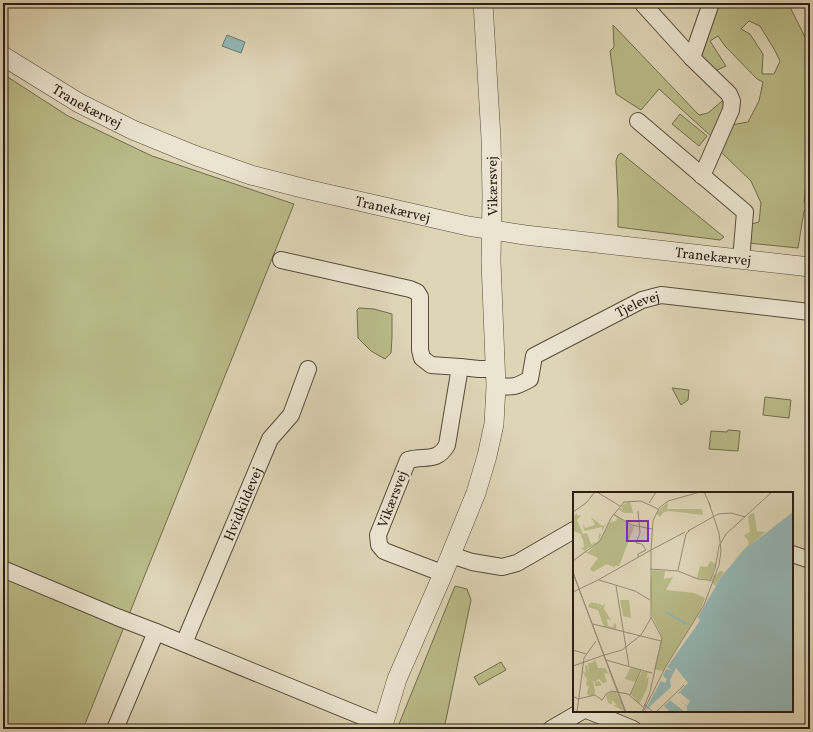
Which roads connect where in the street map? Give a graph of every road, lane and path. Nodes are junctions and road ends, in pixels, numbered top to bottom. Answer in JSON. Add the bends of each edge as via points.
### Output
{"nodes":[{"id":1,"x":483,"y":3,"type":"edge"},
{"id":2,"x":711,"y":3,"type":"edge"},
{"id":3,"x":643,"y":4,"type":"dead end"},
{"id":4,"x":3,"y":56,"type":"edge"},
{"id":5,"x":692,"y":58,"type":"junction"},
{"id":6,"x":638,"y":120,"type":"dead end"},
{"id":7,"x":702,"y":176,"type":"junction"},
{"id":8,"x":492,"y":230,"type":"junction"},
{"id":9,"x":281,"y":260,"type":"dead end"},
{"id":10,"x":741,"y":260,"type":"junction"},
{"id":11,"x":810,"y":267,"type":"edge"},
{"id":12,"x":810,"y":312,"type":"edge"},
{"id":13,"x":460,"y":367,"type":"junction"},
{"id":14,"x":308,"y":369,"type":"dead end"},
{"id":15,"x":495,"y":377,"type":"junction"},
{"id":16,"x":573,"y":531,"type":"edge"},
{"id":17,"x":451,"y":554,"type":"junction"},
{"id":18,"x":793,"y":554,"type":"edge"},
{"id":19,"x":810,"y":560,"type":"edge"},
{"id":20,"x":3,"y":569,"type":"edge"},
{"id":21,"x":443,"y":574,"type":"junction"},
{"id":22,"x":156,"y":632,"type":"junction"},
{"id":23,"x":184,"y":643,"type":"junction"},
{"id":24,"x":580,"y":712,"type":"edge"},
{"id":25,"x":591,"y":712,"type":"edge"},
{"id":26,"x":382,"y":727,"type":"edge"},
{"id":27,"x":115,"y":729,"type":"edge"},
{"id":28,"x":551,"y":729,"type":"edge"},
{"id":29,"x":633,"y":729,"type":"edge"}],
"edges":[{"from":1,"to":8,"type":"street","name":"Vikærsvej","via":[[491,138]]},
{"from":2,"to":5,"type":"street"},
{"from":3,"to":5,"type":"street"},
{"from":4,"to":8,"type":"street","name":"Tranekærvej","via":[[79,103],[133,130],[194,155],[251,175],[306,190]]},
{"from":5,"to":7,"type":"street","via":[[729,94],[732,102],[731,110]]},
{"from":6,"to":7,"type":"street"},
{"from":7,"to":10,"type":"street","via":[[745,212]]},
{"from":8,"to":10,"type":"street","name":"Tranekærvej"},
{"from":8,"to":15,"type":"street","name":"Vikærsvej"},
{"from":9,"to":13,"type":"street","via":[[417,292],[420,297],[422,358],[431,365]]},
{"from":10,"to":11,"type":"street","name":"Tranekærvej"},
{"from":12,"to":15,"type":"street","name":"Tjelevej","via":[[661,295],[642,300],[534,356],[530,379],[517,386],[512,387]]},
{"from":13,"to":15,"type":"street","via":[[479,369]]},
{"from":13,"to":21,"type":"street","name":"Vikærsvej","via":[[447,445],[434,457],[415,457],[408,460],[378,535],[379,545],[384,551]]},
{"from":14,"to":23,"type":"street","name":"Hvidkildevej","via":[[291,415],[270,440]]},
{"from":15,"to":17,"type":"street","name":"Vikærsvej","via":[[494,424],[487,456],[476,493]]},
{"from":16,"to":17,"type":"street","via":[[518,563],[502,567],[472,562]]},
{"from":17,"to":21,"type":"street","name":"Vikærsvej"},
{"from":18,"to":19,"type":"street"},
{"from":20,"to":22,"type":"street"},
{"from":21,"to":26,"type":"street","name":"Vikærsvej","via":[[397,679]]},
{"from":22,"to":23,"type":"street"},
{"from":22,"to":27,"type":"street"},
{"from":23,"to":26,"type":"street"},
{"from":24,"to":28,"type":"street"},
{"from":25,"to":29,"type":"street"}]}
